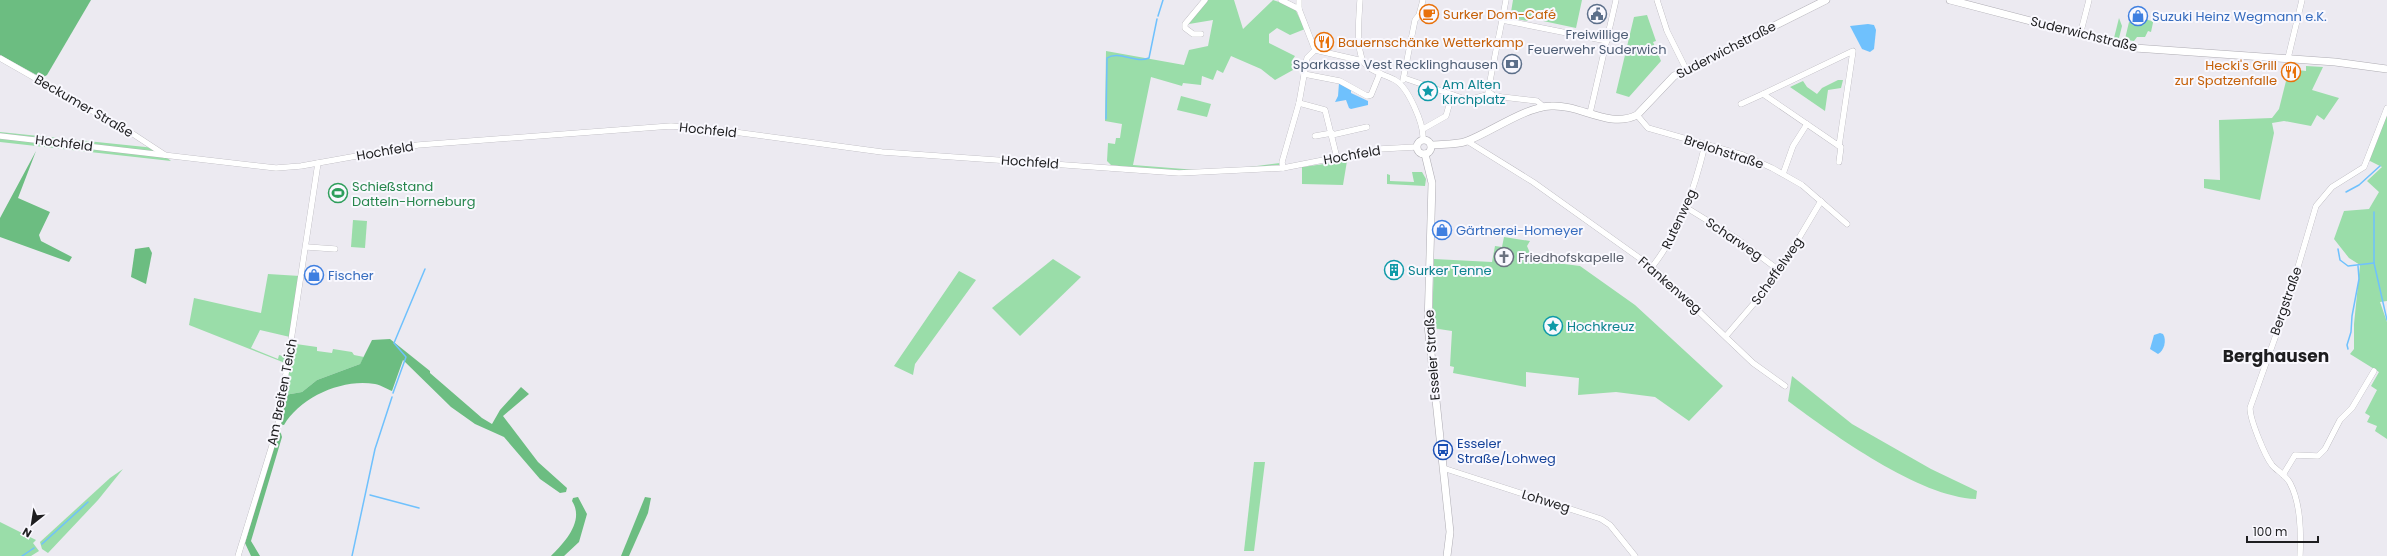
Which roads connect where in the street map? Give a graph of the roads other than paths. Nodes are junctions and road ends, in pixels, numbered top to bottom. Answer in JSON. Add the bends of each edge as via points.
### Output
{"nodes":[{"id":1,"x":1205,"y":0,"type":"edge"},
{"id":2,"x":1281,"y":0,"type":"edge"},
{"id":3,"x":1299,"y":0,"type":"edge"},
{"id":4,"x":1360,"y":0,"type":"edge"},
{"id":5,"x":1423,"y":0,"type":"edge"},
{"id":6,"x":1506,"y":0,"type":"edge"},
{"id":7,"x":1616,"y":0,"type":"edge"},
{"id":8,"x":1657,"y":0,"type":"edge"},
{"id":9,"x":1826,"y":0,"type":"edge"},
{"id":10,"x":1950,"y":0,"type":"edge"},
{"id":11,"x":2089,"y":0,"type":"edge"},
{"id":12,"x":2302,"y":0,"type":"edge"},
{"id":13,"x":1299,"y":9,"type":"junction"},
{"id":14,"x":1502,"y":20,"type":"junction"},
{"id":15,"x":1201,"y":34,"type":"dead end"},
{"id":16,"x":2080,"y":35,"type":"junction"},
{"id":17,"x":1607,"y":41,"type":"junction"},
{"id":18,"x":1315,"y":50,"type":"junction"},
{"id":19,"x":0,"y":58,"type":"edge"},
{"id":20,"x":2288,"y":58,"type":"junction"},
{"id":21,"x":1363,"y":61,"type":"junction"},
{"id":22,"x":1686,"y":69,"type":"junction"},
{"id":23,"x":2387,"y":69,"type":"edge"},
{"id":24,"x":1380,"y":73,"type":"junction"},
{"id":25,"x":1304,"y":74,"type":"junction"},
{"id":26,"x":1404,"y":78,"type":"junction"},
{"id":27,"x":1401,"y":84,"type":"junction"},
{"id":28,"x":1489,"y":91,"type":"junction"},
{"id":29,"x":1763,"y":94,"type":"junction"},
{"id":30,"x":1452,"y":95,"type":"junction"},
{"id":31,"x":1299,"y":103,"type":"junction"},
{"id":32,"x":1741,"y":104,"type":"dead end"},
{"id":33,"x":1544,"y":107,"type":"junction"},
{"id":34,"x":2387,"y":108,"type":"edge"},
{"id":35,"x":1590,"y":113,"type":"junction"},
{"id":36,"x":1637,"y":115,"type":"junction"},
{"id":37,"x":1807,"y":124,"type":"junction"},
{"id":38,"x":1367,"y":127,"type":"dead end"},
{"id":39,"x":1423,"y":129,"type":"junction"},
{"id":40,"x":1332,"y":134,"type":"junction"},
{"id":41,"x":0,"y":136,"type":"edge"},
{"id":42,"x":1315,"y":136,"type":"dead end"},
{"id":43,"x":1423,"y":139,"type":"junction"},
{"id":44,"x":1466,"y":141,"type":"junction"},
{"id":45,"x":1431,"y":145,"type":"junction"},
{"id":46,"x":1705,"y":145,"type":"junction"},
{"id":47,"x":1839,"y":146,"type":"junction"},
{"id":48,"x":1416,"y":147,"type":"junction"},
{"id":49,"x":1425,"y":154,"type":"junction"},
{"id":50,"x":167,"y":156,"type":"junction"},
{"id":51,"x":1337,"y":158,"type":"junction"},
{"id":52,"x":1839,"y":162,"type":"dead end"},
{"id":53,"x":318,"y":163,"type":"junction"},
{"id":54,"x":1283,"y":168,"type":"junction"},
{"id":55,"x":1783,"y":174,"type":"junction"},
{"id":56,"x":1821,"y":201,"type":"junction"},
{"id":57,"x":1687,"y":208,"type":"junction"},
{"id":58,"x":1847,"y":224,"type":"dead end"},
{"id":59,"x":307,"y":247,"type":"junction"},
{"id":60,"x":335,"y":249,"type":"dead end"},
{"id":61,"x":1652,"y":268,"type":"junction"},
{"id":62,"x":1780,"y":271,"type":"junction"},
{"id":63,"x":1726,"y":336,"type":"junction"},
{"id":64,"x":2374,"y":372,"type":"dead end"},
{"id":65,"x":1786,"y":386,"type":"dead end"},
{"id":66,"x":1443,"y":468,"type":"junction"},
{"id":67,"x":2283,"y":475,"type":"junction"},
{"id":68,"x":238,"y":556,"type":"edge"},
{"id":69,"x":1447,"y":556,"type":"edge"},
{"id":70,"x":1635,"y":556,"type":"edge"},
{"id":71,"x":2300,"y":556,"type":"edge"}],
"edges":[{"from":1,"to":15,"type":"street","via":[[1185,24],[1185,28],[1193,34]]},
{"from":2,"to":13,"type":"street"},
{"from":3,"to":13,"type":"street"},
{"from":4,"to":21,"type":"street","via":[[1359,30]]},
{"from":5,"to":26,"type":"street","via":[[1416,20]]},
{"from":6,"to":14,"type":"street"},
{"from":7,"to":17,"type":"street"},
{"from":8,"to":22,"type":"street","via":[[1667,31]]},
{"from":9,"to":22,"type":"main road","name":"Suderwichstraße"},
{"from":10,"to":16,"type":"main road","name":"Suderwichstraße"},
{"from":11,"to":16,"type":"street"},
{"from":12,"to":20,"type":"street"},
{"from":13,"to":18,"type":"street"},
{"from":14,"to":17,"type":"street"},
{"from":14,"to":28,"type":"street"},
{"from":16,"to":20,"type":"main road","name":"Suderwichstraße","via":[[2135,48]]},
{"from":17,"to":35,"type":"street"},
{"from":18,"to":21,"type":"street"},
{"from":18,"to":25,"type":"street","via":[[1307,58]]},
{"from":19,"to":50,"type":"street","name":"Beckumer Straße","via":[[134,134]]},
{"from":20,"to":23,"type":"main road","name":"Suderwichstraße"},
{"from":21,"to":24,"type":"street"},
{"from":22,"to":36,"type":"main road","name":"Suderwichstraße","via":[[1664,85]]},
{"from":24,"to":25,"type":"street","via":[[1371,95],[1367,96],[1340,82]]},
{"from":24,"to":27,"type":"street"},
{"from":25,"to":31,"type":"street"},
{"from":26,"to":27,"type":"street"},
{"from":26,"to":30,"type":"street"},
{"from":27,"to":39,"type":"street"},
{"from":28,"to":30,"type":"street","via":[[1468,100]]},
{"from":28,"to":33,"type":"street","via":[[1537,101]]},
{"from":29,"to":32,"type":"street"},
{"from":29,"to":37,"type":"street"},
{"from":29,"to":47,"type":"street","via":[[1853,50]]},
{"from":30,"to":39,"type":"street","via":[[1446,116]]},
{"from":31,"to":40,"type":"street","via":[[1325,110]]},
{"from":31,"to":54,"type":"street","via":[[1282,162]]},
{"from":33,"to":35,"type":"main road","via":[[1562,105]]},
{"from":33,"to":44,"type":"main road"},
{"from":34,"to":67,"type":"street","name":"Bergstraße","via":[[2364,167],[2332,187],[2316,206],[2286,304],[2251,402],[2250,413],[2261,443],[2271,464]]},
{"from":35,"to":36,"type":"main road","via":[[1619,120]]},
{"from":36,"to":46,"type":"street","name":"Brelohstraße","via":[[1648,128]]},
{"from":37,"to":47,"type":"street"},
{"from":37,"to":55,"type":"street","via":[[1793,146]]},
{"from":38,"to":40,"type":"street"},
{"from":39,"to":43,"type":"street"},
{"from":40,"to":42,"type":"street"},
{"from":40,"to":51,"type":"street"},
{"from":41,"to":50,"type":"street","name":"Hochfeld"},
{"from":43,"to":45,"type":"main road"},
{"from":43,"to":48,"type":"main road"},
{"from":44,"to":45,"type":"main road"},
{"from":44,"to":61,"type":"street","name":"Frankenweg","via":[[1534,182]]},
{"from":45,"to":49,"type":"main road"},
{"from":46,"to":55,"type":"street","name":"Brelohstraße","via":[[1743,155]]},
{"from":46,"to":57,"type":"street","name":"Rutenweg"},
{"from":47,"to":52,"type":"street"},
{"from":48,"to":49,"type":"main road","via":[[1419,152]]},
{"from":48,"to":51,"type":"street","name":"Hochfeld","via":[[1379,149]]},
{"from":49,"to":66,"type":"main road","name":"Esseler Straße","via":[[1432,183],[1428,325]]},
{"from":50,"to":53,"type":"street","name":"Hochfeld","via":[[276,168]]},
{"from":51,"to":54,"type":"street","name":"Hochfeld"},
{"from":53,"to":54,"type":"street","name":"Hochfeld","via":[[418,145],[671,126],[882,152],[1148,171],[1212,173]]},
{"from":53,"to":59,"type":"street","name":"Am Breiten Teich"},
{"from":55,"to":56,"type":"street","name":"Brelohstraße"},
{"from":56,"to":58,"type":"street","name":"Brelohstraße"},
{"from":56,"to":62,"type":"street","name":"Scheffelweg"},
{"from":57,"to":61,"type":"street","name":"Rutenweg","via":[[1664,252]]},
{"from":57,"to":62,"type":"street","name":"Scharweg","via":[[1736,238]]},
{"from":59,"to":60,"type":"street"},
{"from":59,"to":68,"type":"street","name":"Am Breiten Teich","via":[[278,426]]},
{"from":61,"to":63,"type":"street","name":"Frankenweg"},
{"from":62,"to":63,"type":"street","name":"Scheffelweg"},
{"from":63,"to":65,"type":"street","name":"Frankenweg","via":[[1753,363]]},
{"from":64,"to":67,"type":"street","via":[[2352,408],[2340,420],[2325,449],[2318,456],[2295,455]]},
{"from":66,"to":69,"type":"main road","name":"Esseler Straße","via":[[1450,532]]},
{"from":66,"to":70,"type":"street","name":"Lohweg","via":[[1596,516],[1610,525]]},
{"from":67,"to":71,"type":"street","name":"Bergstraße","via":[[2290,482],[2298,511]]}]}
